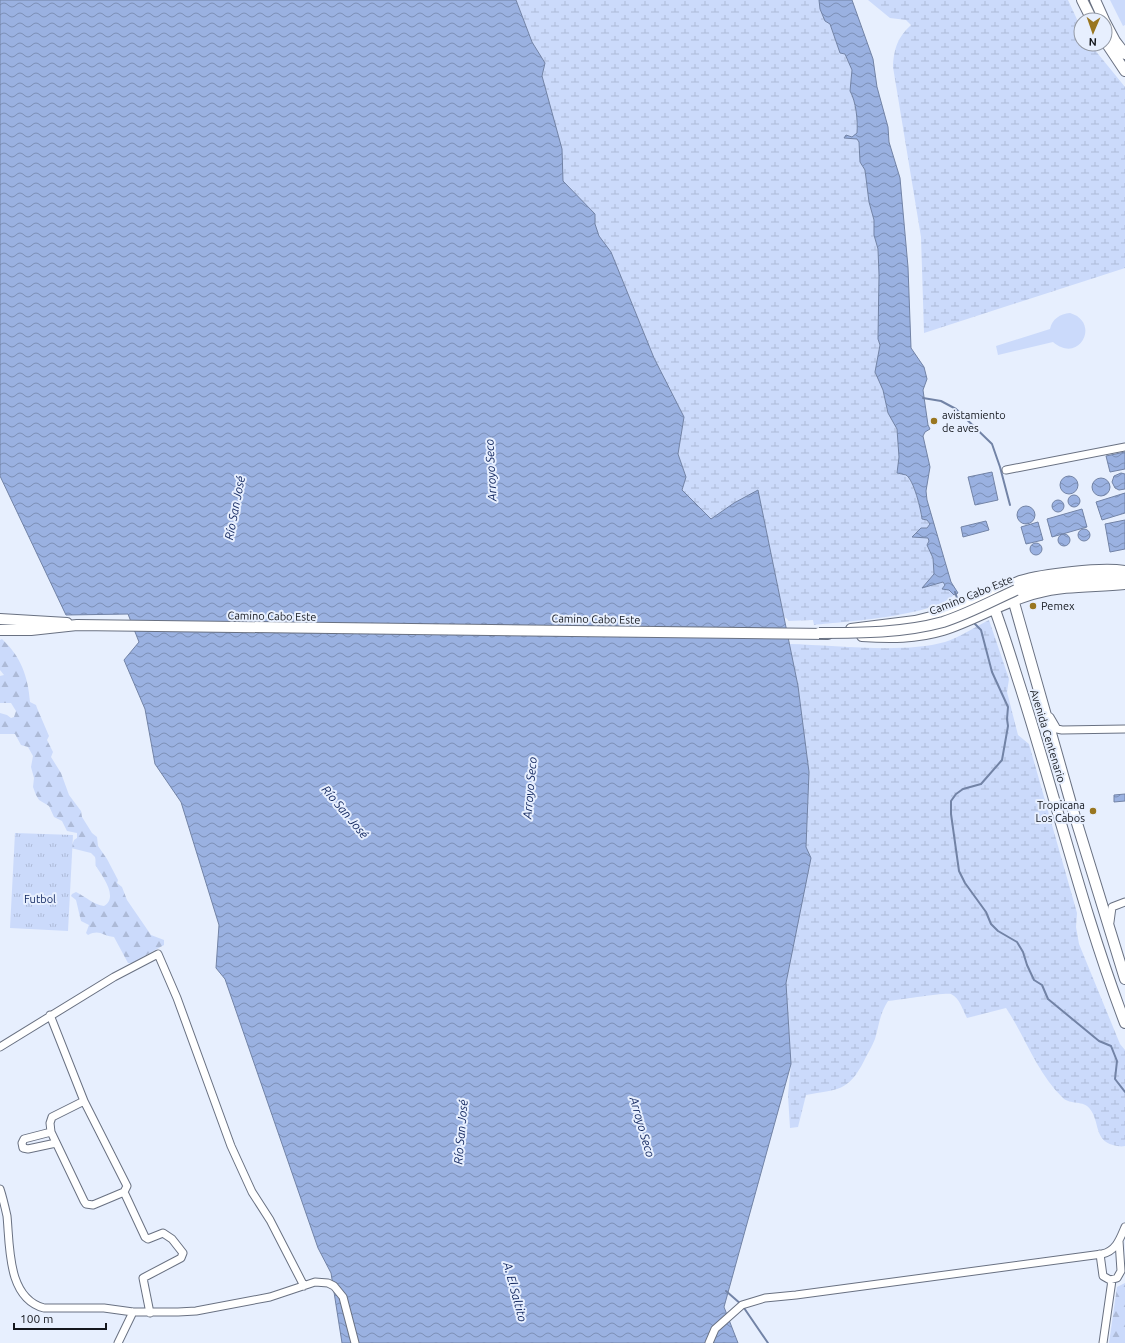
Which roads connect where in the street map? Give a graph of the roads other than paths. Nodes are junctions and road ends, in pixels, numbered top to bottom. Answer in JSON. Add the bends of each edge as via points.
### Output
{"nodes":[{"id":1,"x":1082,"y":0,"type":"edge"},
{"id":2,"x":1095,"y":0,"type":"edge"},
{"id":3,"x":1088,"y":12,"type":"edge"},
{"id":4,"x":1101,"y":12,"type":"edge"},
{"id":5,"x":1113,"y":37,"type":"edge"},
{"id":6,"x":1112,"y":52,"type":"edge"},
{"id":7,"x":1125,"y":54,"type":"edge"},
{"id":8,"x":1125,"y":71,"type":"edge"},
{"id":9,"x":1125,"y":447,"type":"edge"},
{"id":10,"x":1006,"y":470,"type":"dead end"},
{"id":11,"x":1125,"y":571,"type":"edge"},
{"id":12,"x":1125,"y":575,"type":"edge"},
{"id":13,"x":1107,"y":578,"type":"junction"},
{"id":14,"x":1125,"y":582,"type":"edge"},
{"id":15,"x":1013,"y":592,"type":"junction"},
{"id":16,"x":989,"y":594,"type":"junction"},
{"id":17,"x":995,"y":608,"type":"junction"},
{"id":18,"x":0,"y":619,"type":"edge"},
{"id":19,"x":77,"y":625,"type":"junction"},
{"id":20,"x":0,"y":630,"type":"edge"},
{"id":21,"x":819,"y":633,"type":"junction"},
{"id":22,"x":1040,"y":698,"type":"junction"},
{"id":23,"x":1125,"y":729,"type":"edge"},
{"id":24,"x":1125,"y":902,"type":"edge"},
{"id":25,"x":1111,"y":932,"type":"junction"},
{"id":26,"x":1125,"y":979,"type":"edge"},
{"id":27,"x":50,"y":1015,"type":"junction"},
{"id":28,"x":1125,"y":1023,"type":"edge"},
{"id":29,"x":0,"y":1047,"type":"edge"},
{"id":30,"x":84,"y":1101,"type":"junction"},
{"id":31,"x":51,"y":1132,"type":"junction"},
{"id":32,"x":56,"y":1143,"type":"junction"},
{"id":33,"x":0,"y":1189,"type":"edge"},
{"id":34,"x":124,"y":1192,"type":"junction"},
{"id":35,"x":1125,"y":1227,"type":"edge"},
{"id":36,"x":1119,"y":1241,"type":"junction"},
{"id":37,"x":1100,"y":1254,"type":"junction"},
{"id":38,"x":1112,"y":1280,"type":"junction"},
{"id":39,"x":304,"y":1286,"type":"junction"},
{"id":40,"x":133,"y":1312,"type":"junction"},
{"id":41,"x":150,"y":1313,"type":"junction"},
{"id":42,"x":118,"y":1343,"type":"edge"},
{"id":43,"x":356,"y":1343,"type":"edge"},
{"id":44,"x":709,"y":1343,"type":"edge"},
{"id":45,"x":1103,"y":1343,"type":"edge"}],
"edges":[{"from":1,"to":3,"type":"main road"},
{"from":2,"to":4,"type":"main road"},
{"from":5,"to":7,"type":"main road"},
{"from":6,"to":8,"type":"main road"},
{"from":9,"to":10,"type":"street"},
{"from":11,"to":15,"type":"main road","via":[[1042,575]]},
{"from":12,"to":13,"type":"main road","name":"Camino Cabo Este"},
{"from":13,"to":14,"type":"main road","name":"Camino Cabo Este"},
{"from":13,"to":15,"type":"main road","name":"Camino Cabo Este","via":[[1045,583]]},
{"from":14,"to":15,"type":"main road"},
{"from":15,"to":16,"type":"main road"},
{"from":15,"to":17,"type":"main road"},
{"from":15,"to":21,"type":"main road","name":"Camino Cabo Este","bridge":true,"via":[[951,619],[926,626],[885,631]]},
{"from":15,"to":22,"type":"main road","name":"Avenida Centenario"},
{"from":16,"to":17,"type":"main road","name":"Avenida Centenario"},
{"from":16,"to":21,"type":"main road","bridge":true,"via":[[950,612],[924,619]]},
{"from":17,"to":21,"type":"main road","bridge":true,"via":[[945,629],[909,637]]},
{"from":17,"to":28,"type":"main road","name":"Avenida Centenario","via":[[1039,746],[1088,918]]},
{"from":18,"to":19,"type":"main road","name":"Camino Cabo Este"},
{"from":19,"to":20,"type":"main road","name":"Camino Cabo Este","via":[[31,630]]},
{"from":19,"to":21,"type":"main road","name":"Camino Cabo Este"},
{"from":22,"to":23,"type":"street","via":[[1057,729]]},
{"from":22,"to":25,"type":"main road","name":"Avenida Centenario"},
{"from":24,"to":25,"type":"street","via":[[1111,909]]},
{"from":25,"to":26,"type":"main road","name":"Avenida Centenario"},
{"from":27,"to":29,"type":"street"},
{"from":27,"to":30,"type":"street"},
{"from":27,"to":39,"type":"street","via":[[158,954],[177,998],[231,1146],[252,1192],[270,1220]]},
{"from":30,"to":31,"type":"street","via":[[52,1117]]},
{"from":30,"to":34,"type":"street","via":[[127,1186]]},
{"from":31,"to":32,"type":"street"},
{"from":31,"to":32,"type":"street","via":[[24,1139],[24,1148]]},
{"from":32,"to":34,"type":"street","via":[[86,1204],[93,1205]]},
{"from":33,"to":40,"type":"street","via":[[7,1216],[9,1256],[23,1294],[29,1300],[44,1308],[104,1308]]},
{"from":34,"to":41,"type":"street","via":[[145,1237],[148,1239],[163,1233],[172,1239],[183,1253],[181,1258],[142,1278]]},
{"from":35,"to":36,"type":"street"},
{"from":36,"to":37,"type":"street","via":[[1113,1249]]},
{"from":36,"to":38,"type":"street","via":[[1121,1271],[1118,1277]]},
{"from":37,"to":38,"type":"street","via":[[1102,1274]]},
{"from":37,"to":44,"type":"street","via":[[765,1298],[742,1305],[715,1329]]},
{"from":38,"to":45,"type":"street"},
{"from":39,"to":41,"type":"street","via":[[270,1297],[196,1311]]},
{"from":39,"to":43,"type":"street","via":[[315,1282],[334,1286],[343,1297]]},
{"from":40,"to":41,"type":"street"},
{"from":40,"to":42,"type":"street"}]}
